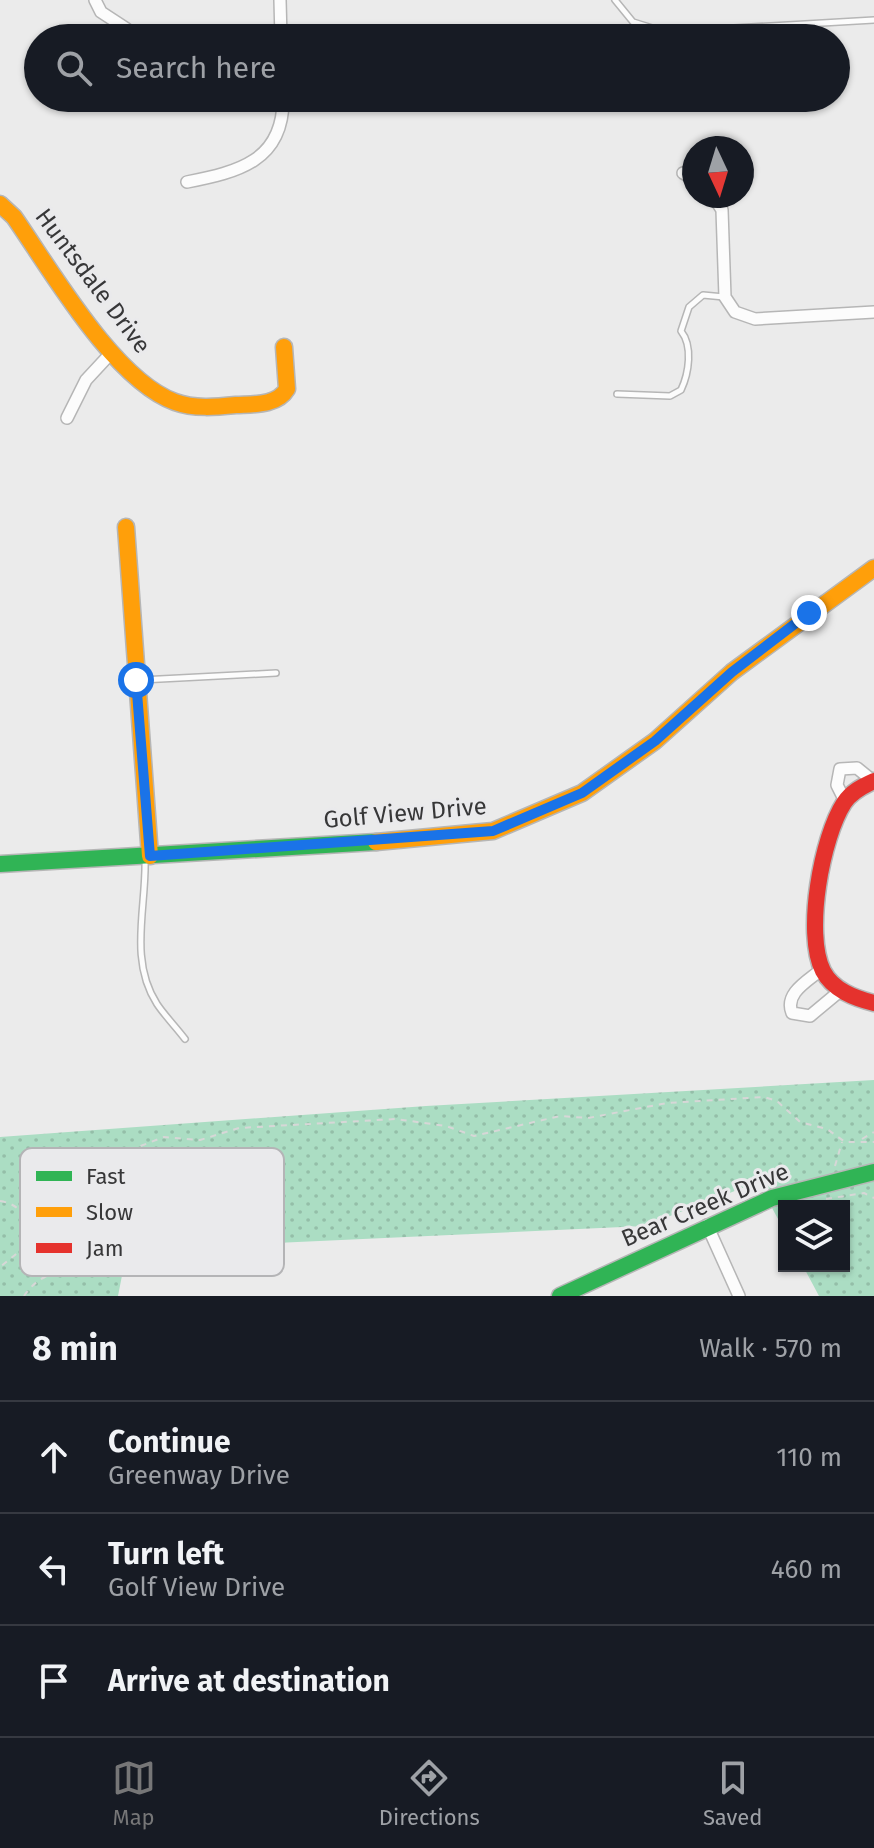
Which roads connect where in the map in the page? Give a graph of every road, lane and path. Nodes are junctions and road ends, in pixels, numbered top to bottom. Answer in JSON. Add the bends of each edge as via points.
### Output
{"nodes":[{"id":1,"x":95,"y":0,"type":"edge"},
{"id":2,"x":280,"y":0,"type":"edge"},
{"id":3,"x":615,"y":0,"type":"edge"},
{"id":4,"x":874,"y":20,"type":"edge"},
{"id":5,"x":119,"y":24,"type":"edge"},
{"id":6,"x":281,"y":24,"type":"edge"},
{"id":7,"x":639,"y":24,"type":"edge"},
{"id":8,"x":804,"y":24,"type":"edge"},
{"id":9,"x":283,"y":112,"type":"edge"},
{"id":10,"x":187,"y":182,"type":"dead end"},
{"id":11,"x":0,"y":204,"type":"edge"},
{"id":12,"x":721,"y":208,"type":"edge"},
{"id":13,"x":725,"y":297,"type":"junction"},
{"id":14,"x":874,"y":312,"type":"edge"},
{"id":15,"x":284,"y":347,"type":"dead end"},
{"id":16,"x":112,"y":352,"type":"junction"},
{"id":17,"x":617,"y":394,"type":"dead end"},
{"id":18,"x":67,"y":418,"type":"dead end"},
{"id":19,"x":126,"y":527,"type":"dead end"},
{"id":20,"x":874,"y":568,"type":"edge"},
{"id":21,"x":276,"y":673,"type":"dead end"},
{"id":22,"x":136,"y":680,"type":"junction"},
{"id":23,"x":873,"y":781,"type":"edge"},
{"id":24,"x":845,"y":801,"type":"junction"},
{"id":25,"x":148,"y":857,"type":"junction"},
{"id":26,"x":0,"y":864,"type":"edge"},
{"id":27,"x":822,"y":969,"type":"junction"},
{"id":28,"x":840,"y":991,"type":"junction"},
{"id":29,"x":874,"y":1003,"type":"edge"},
{"id":30,"x":185,"y":1039,"type":"dead end"},
{"id":31,"x":874,"y":1132,"type":"edge"},
{"id":32,"x":842,"y":1140,"type":"junction"},
{"id":33,"x":861,"y":1140,"type":"junction"},
{"id":34,"x":874,"y":1142,"type":"edge"},
{"id":35,"x":135,"y":1148,"type":"edge"},
{"id":36,"x":835,"y":1169,"type":"dead end"},
{"id":37,"x":874,"y":1172,"type":"edge"},
{"id":38,"x":825,"y":1194,"type":"dead end"},
{"id":39,"x":874,"y":1198,"type":"edge"},
{"id":40,"x":0,"y":1201,"type":"edge"},
{"id":41,"x":20,"y":1210,"type":"edge"},
{"id":42,"x":707,"y":1225,"type":"junction"},
{"id":43,"x":20,"y":1251,"type":"edge"},
{"id":44,"x":0,"y":1267,"type":"edge"},
{"id":45,"x":44,"y":1276,"type":"edge"},
{"id":46,"x":583,"y":1291,"type":"edge"},
{"id":47,"x":24,"y":1296,"type":"edge"},
{"id":48,"x":560,"y":1296,"type":"edge"},
{"id":49,"x":739,"y":1296,"type":"edge"}],
"edges":[{"from":1,"to":5,"type":"street","via":[[101,12]]},
{"from":2,"to":6,"type":"street"},
{"from":3,"to":7,"type":"lane"},
{"from":4,"to":8,"type":"lane"},
{"from":9,"to":10,"type":"street","via":[[274,139],[254,163],[231,174]]},
{"from":11,"to":16,"type":"street","name":"Huntsdale Drive"},
{"from":12,"to":13,"type":"street"},
{"from":13,"to":14,"type":"street","via":[[735,312],[755,319]]},
{"from":13,"to":17,"type":"lane","via":[[703,295],[689,307],[681,326],[689,344],[681,390],[670,396]]},
{"from":15,"to":16,"type":"street","name":"Huntsdale Drive","via":[[286,396],[273,403],[210,406],[171,400],[144,384]]},
{"from":16,"to":18,"type":"street","via":[[86,380]]},
{"from":19,"to":22,"type":"street"},
{"from":20,"to":25,"type":"street","name":"Golf View Drive","via":[[732,672],[633,758],[582,793],[529,817],[493,831],[437,837]]},
{"from":21,"to":22,"type":"lane"},
{"from":22,"to":25,"type":"street"},
{"from":23,"to":24,"type":"street"},
{"from":23,"to":24,"type":"street","via":[[857,768],[840,769],[837,785]]},
{"from":24,"to":27,"type":"street","via":[[834,823],[814,918]]},
{"from":25,"to":26,"type":"street","name":"Golf View Drive"},
{"from":25,"to":30,"type":"lane","via":[[140,934],[143,972],[156,1003]]},
{"from":27,"to":28,"type":"street"},
{"from":27,"to":28,"type":"street","via":[[791,996],[792,1013],[810,1016]]},
{"from":28,"to":29,"type":"street"},
{"from":31,"to":33,"type":"path"},
{"from":32,"to":33,"type":"path"},
{"from":32,"to":35,"type":"path","via":[[827,1129],[800,1122],[777,1101],[764,1097],[667,1103],[588,1118],[560,1116],[474,1136],[396,1119],[239,1128],[200,1140],[164,1137]]},
{"from":32,"to":36,"type":"path"},
{"from":33,"to":34,"type":"path"},
{"from":37,"to":42,"type":"street","name":"Bear Creek Drive","via":[[772,1198]]},
{"from":38,"to":39,"type":"path","via":[[830,1201],[860,1193]]},
{"from":40,"to":41,"type":"path"},
{"from":42,"to":46,"type":"street","name":"Bear Creek Drive"},
{"from":42,"to":49,"type":"street"},
{"from":43,"to":44,"type":"path"},
{"from":45,"to":47,"type":"path"},
{"from":46,"to":48,"type":"street","name":"Bear Creek Drive"}]}
